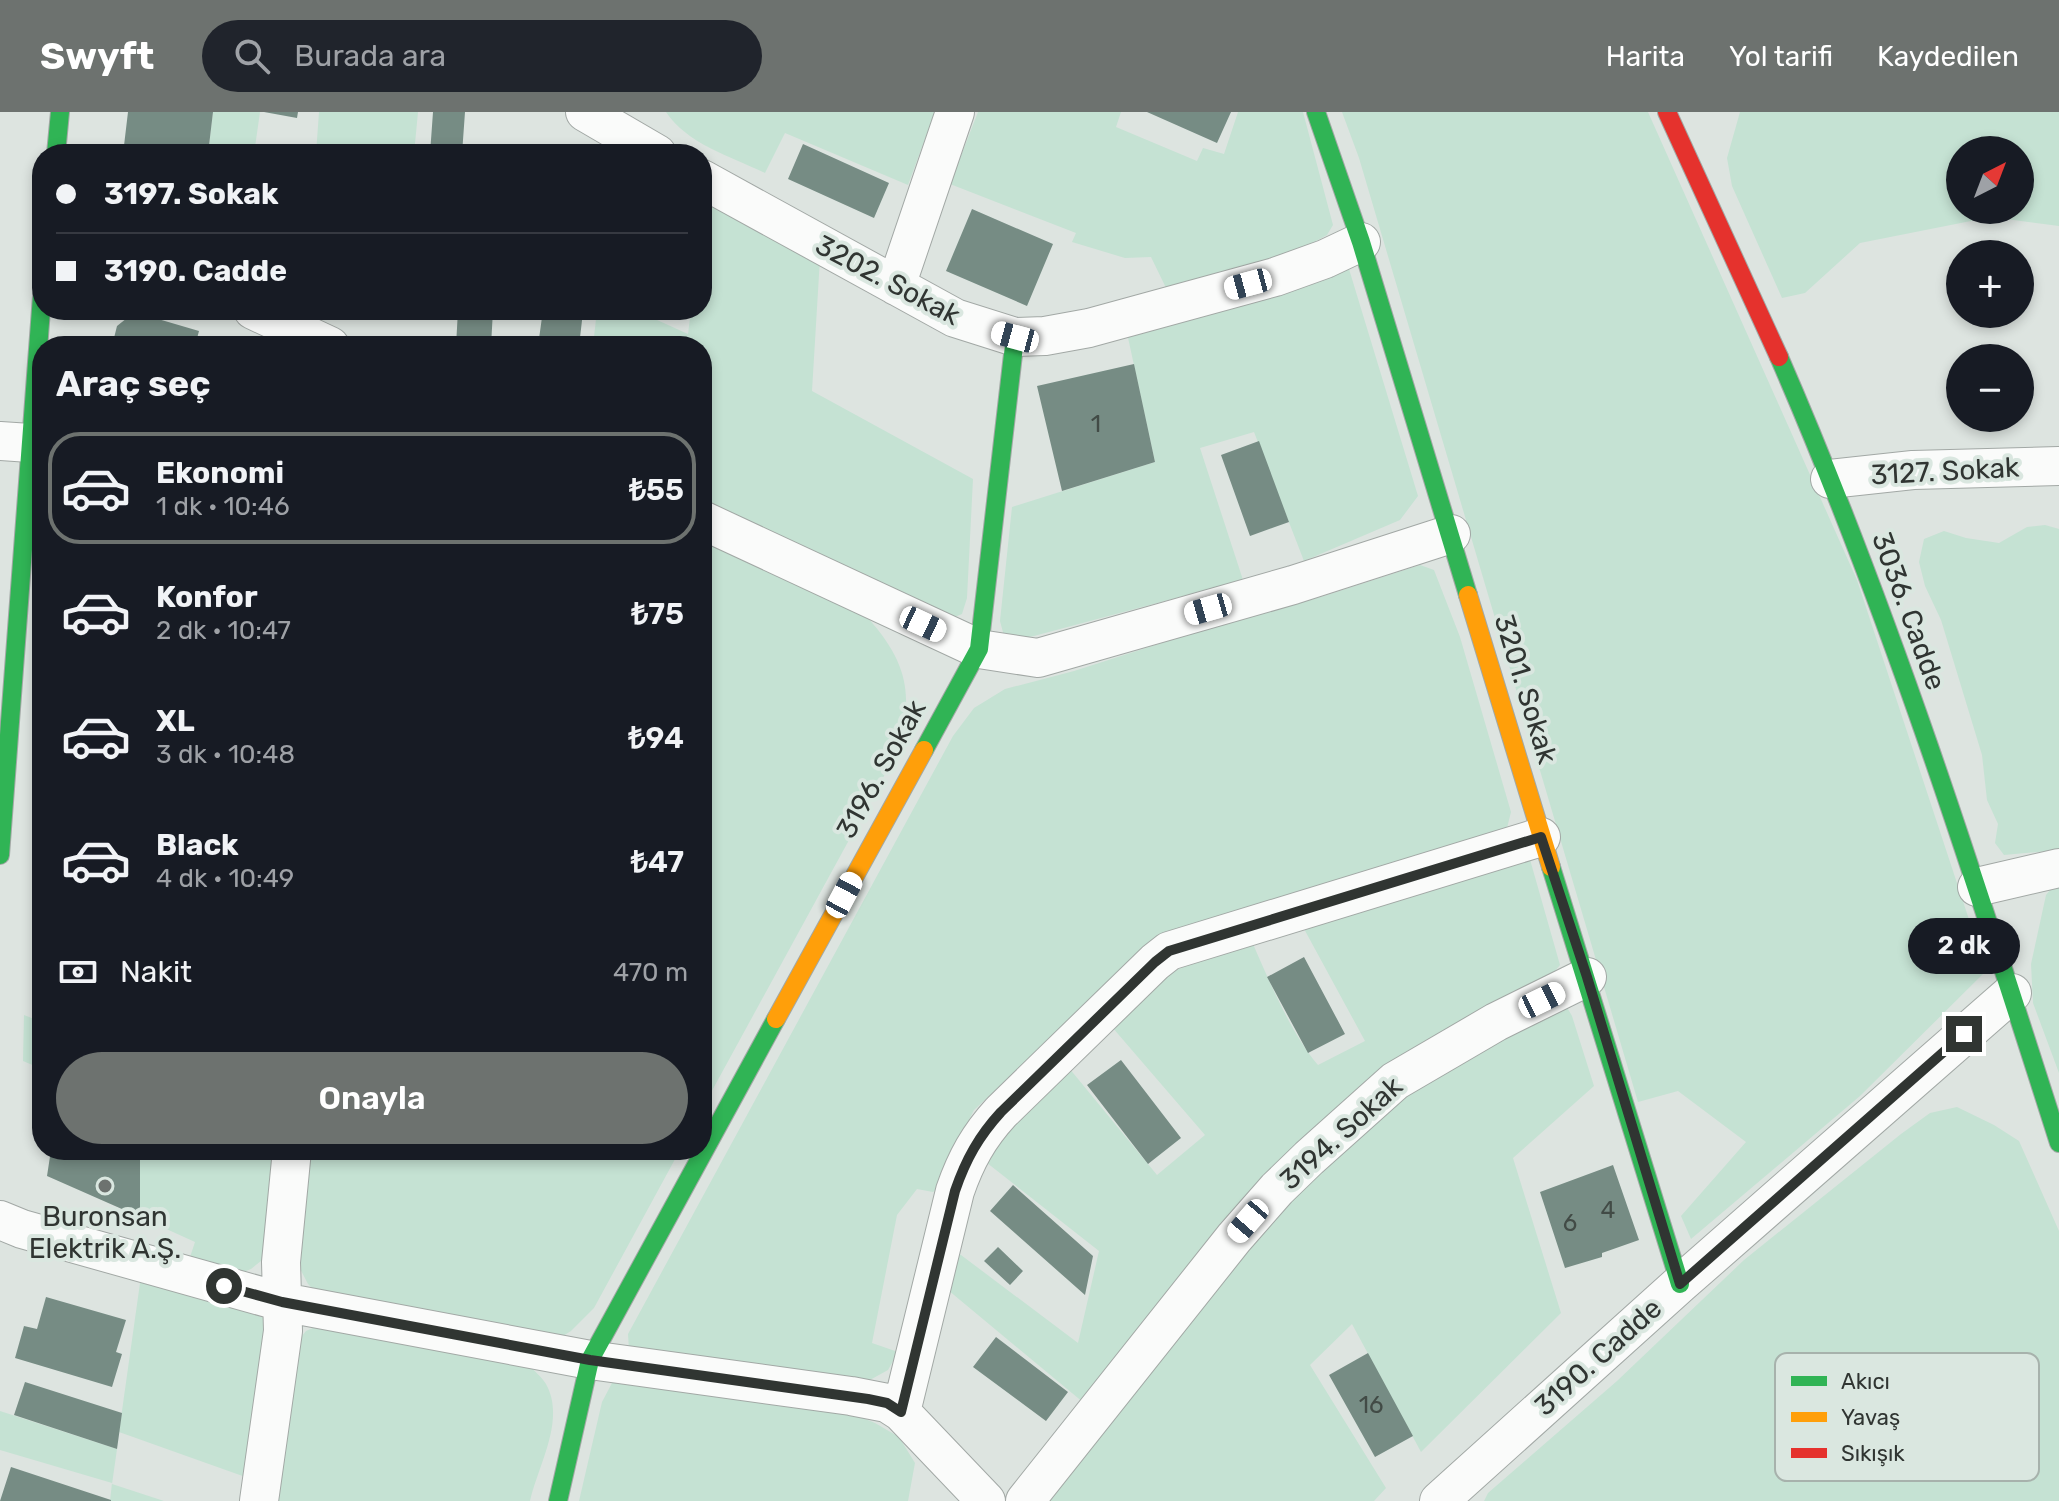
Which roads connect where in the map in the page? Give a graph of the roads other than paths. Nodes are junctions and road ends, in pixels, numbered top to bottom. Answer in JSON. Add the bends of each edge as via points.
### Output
{"nodes":[{"id":1,"x":60,"y":112,"type":"edge"},
{"id":2,"x":585,"y":112,"type":"edge"},
{"id":3,"x":955,"y":112,"type":"edge"},
{"id":4,"x":1316,"y":112,"type":"edge"},
{"id":5,"x":1667,"y":112,"type":"edge"},
{"id":6,"x":627,"y":123,"type":"edge"},
{"id":7,"x":57,"y":144,"type":"edge"},
{"id":8,"x":647,"y":144,"type":"edge"},
{"id":9,"x":712,"y":185,"type":"edge"},
{"id":10,"x":1361,"y":242,"type":"junction"},
{"id":11,"x":896,"y":286,"type":"junction"},
{"id":12,"x":274,"y":320,"type":"edge"},
{"id":13,"x":309,"y":336,"type":"edge"},
{"id":14,"x":1015,"y":337,"type":"junction"},
{"id":15,"x":32,"y":350,"type":"edge"},
{"id":16,"x":15,"y":442,"type":"edge"},
{"id":17,"x":2059,"y":466,"type":"edge"},
{"id":18,"x":1830,"y":479,"type":"junction"},
{"id":19,"x":712,"y":525,"type":"edge"},
{"id":20,"x":1451,"y":534,"type":"junction"},
{"id":21,"x":979,"y":649,"type":"junction"},
{"id":22,"x":1541,"y":837,"type":"junction"},
{"id":23,"x":0,"y":855,"type":"edge"},
{"id":24,"x":2059,"y":868,"type":"edge"},
{"id":25,"x":1977,"y":887,"type":"junction"},
{"id":26,"x":1587,"y":977,"type":"junction"},
{"id":27,"x":2012,"y":993,"type":"junction"},
{"id":28,"x":712,"y":1137,"type":"edge"},
{"id":29,"x":2059,"y":1143,"type":"edge"},
{"id":30,"x":291,"y":1160,"type":"edge"},
{"id":31,"x":699,"y":1160,"type":"edge"},
{"id":32,"x":0,"y":1220,"type":"edge"},
{"id":33,"x":1680,"y":1284,"type":"junction"},
{"id":34,"x":282,"y":1302,"type":"junction"},
{"id":35,"x":590,"y":1360,"type":"junction"},
{"id":36,"x":901,"y":1412,"type":"junction"},
{"id":37,"x":974,"y":1497,"type":"edge"},
{"id":38,"x":259,"y":1501,"type":"edge"},
{"id":39,"x":558,"y":1501,"type":"edge"},
{"id":40,"x":1025,"y":1501,"type":"edge"},
{"id":41,"x":1439,"y":1501,"type":"edge"}],
"edges":[{"from":1,"to":7,"type":"street"},
{"from":2,"to":6,"type":"street"},
{"from":3,"to":11,"type":"street"},
{"from":4,"to":10,"type":"street","name":"3201. Sokak"},
{"from":5,"to":18,"type":"street","name":"3036. Cadde","via":[[1758,307]]},
{"from":6,"to":8,"type":"street"},
{"from":9,"to":11,"type":"street","name":"3202. Sokak"},
{"from":10,"to":14,"type":"street","name":"3202. Sokak","via":[[1261,281],[1089,328]]},
{"from":10,"to":20,"type":"street","name":"3201. Sokak"},
{"from":11,"to":14,"type":"street","name":"3202. Sokak","via":[[955,318]]},
{"from":12,"to":13,"type":"street"},
{"from":14,"to":21,"type":"street","name":"3196. Sokak"},
{"from":15,"to":16,"type":"street"},
{"from":16,"to":23,"type":"street"},
{"from":17,"to":18,"type":"street","name":"3127. Sokak","via":[[1913,470]]},
{"from":18,"to":25,"type":"street","name":"3036. Cadde"},
{"from":19,"to":21,"type":"street"},
{"from":20,"to":21,"type":"street","via":[[1038,658]]},
{"from":20,"to":22,"type":"street","name":"3201. Sokak"},
{"from":21,"to":28,"type":"street","name":"3196. Sokak"},
{"from":22,"to":26,"type":"street","name":"3201. Sokak"},
{"from":22,"to":36,"type":"street","via":[[1169,951],[1155,962],[1001,1112],[966,1159]]},
{"from":24,"to":25,"type":"street"},
{"from":25,"to":27,"type":"street","name":"3036. Cadde"},
{"from":26,"to":33,"type":"street","name":"3201. Sokak"},
{"from":26,"to":40,"type":"street","name":"3194. Sokak","via":[[1395,1081],[1319,1149],[1234,1238]]},
{"from":27,"to":29,"type":"street","name":"3036. Cadde"},
{"from":27,"to":33,"type":"street","name":"3190. Cadde"},
{"from":30,"to":34,"type":"street"},
{"from":31,"to":35,"type":"street","name":"3196. Sokak"},
{"from":32,"to":34,"type":"street"},
{"from":33,"to":41,"type":"street","name":"3190. Cadde"},
{"from":34,"to":35,"type":"street"},
{"from":34,"to":38,"type":"street","via":[[283,1331]]},
{"from":35,"to":36,"type":"street","via":[[868,1399]]},
{"from":35,"to":39,"type":"street","name":"3196. Sokak"},
{"from":36,"to":37,"type":"street"}]}
